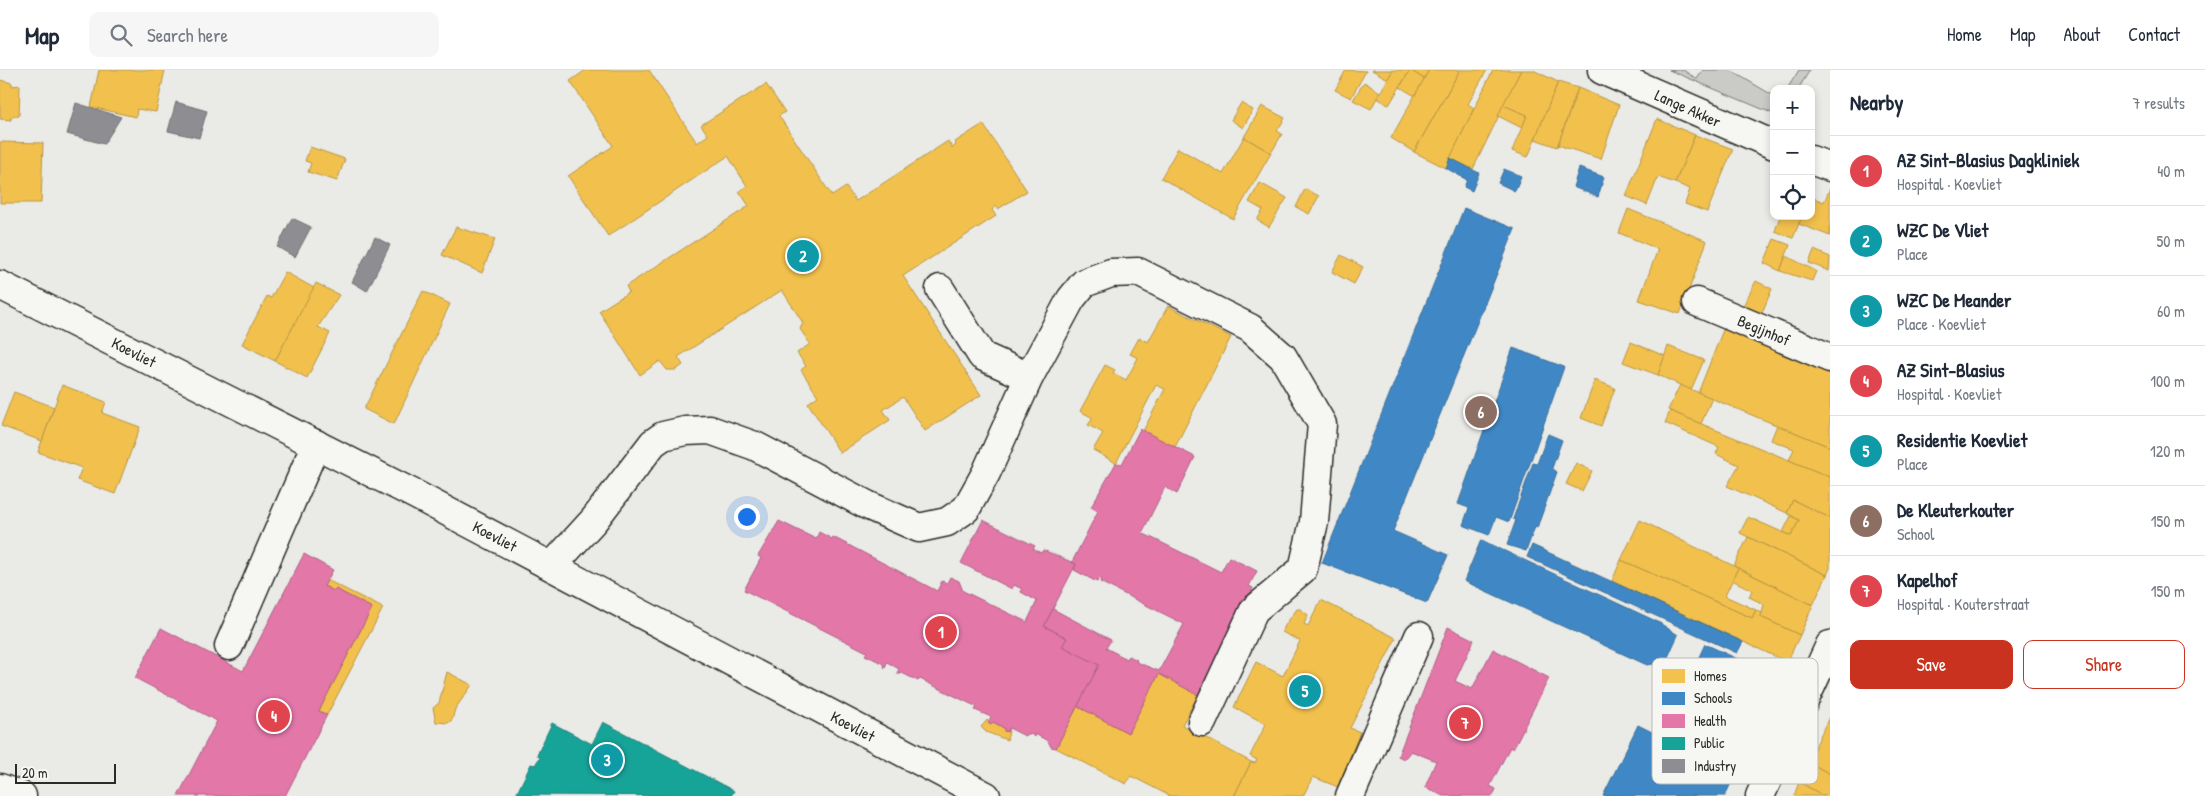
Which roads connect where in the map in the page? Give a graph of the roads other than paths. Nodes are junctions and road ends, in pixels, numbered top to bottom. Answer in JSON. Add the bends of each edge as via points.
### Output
{"nodes":[{"id":1,"x":1602,"y":70,"type":"edge"},
{"id":2,"x":1770,"y":143,"type":"edge"},
{"id":3,"x":1815,"y":161,"type":"edge"},
{"id":4,"x":1830,"y":167,"type":"edge"},
{"id":5,"x":0,"y":285,"type":"edge"},
{"id":6,"x":940,"y":289,"type":"dead end"},
{"id":7,"x":1698,"y":302,"type":"dead end"},
{"id":8,"x":1830,"y":358,"type":"edge"},
{"id":9,"x":1029,"y":377,"type":"junction"},
{"id":10,"x":316,"y":444,"type":"junction"},
{"id":11,"x":552,"y":566,"type":"junction"},
{"id":12,"x":1419,"y":636,"type":"dead end"},
{"id":13,"x":1830,"y":645,"type":"edge"},
{"id":14,"x":228,"y":646,"type":"dead end"},
{"id":15,"x":1818,"y":671,"type":"edge"},
{"id":16,"x":1202,"y":722,"type":"dead end"},
{"id":17,"x":1766,"y":784,"type":"edge"},
{"id":18,"x":0,"y":788,"type":"edge"},
{"id":19,"x":22,"y":796,"type":"edge"},
{"id":20,"x":986,"y":796,"type":"edge"},
{"id":21,"x":1350,"y":796,"type":"edge"},
{"id":22,"x":1760,"y":796,"type":"edge"}],
"edges":[{"from":1,"to":2,"type":"street","name":"Lange Akker"},
{"from":3,"to":4,"type":"street"},
{"from":5,"to":10,"type":"street","name":"Koevliet"},
{"from":6,"to":9,"type":"street","via":[[982,356]]},
{"from":7,"to":8,"type":"street","name":"Begijnhof"},
{"from":9,"to":11,"type":"street","via":[[966,509],[946,522],[919,528],[867,505],[756,446],[710,430],[685,431],[663,436],[653,443],[594,520]]},
{"from":9,"to":16,"type":"street","via":[[1070,299],[1084,283],[1111,273],[1138,272],[1250,328],[1283,357],[1322,424],[1314,522],[1303,569],[1254,610]]},
{"from":10,"to":11,"type":"street","name":"Koevliet"},
{"from":10,"to":14,"type":"street"},
{"from":11,"to":20,"type":"street","name":"Koevliet"},
{"from":12,"to":21,"type":"street"},
{"from":13,"to":15,"type":"street"},
{"from":17,"to":22,"type":"street"},
{"from":18,"to":19,"type":"street"}]}
